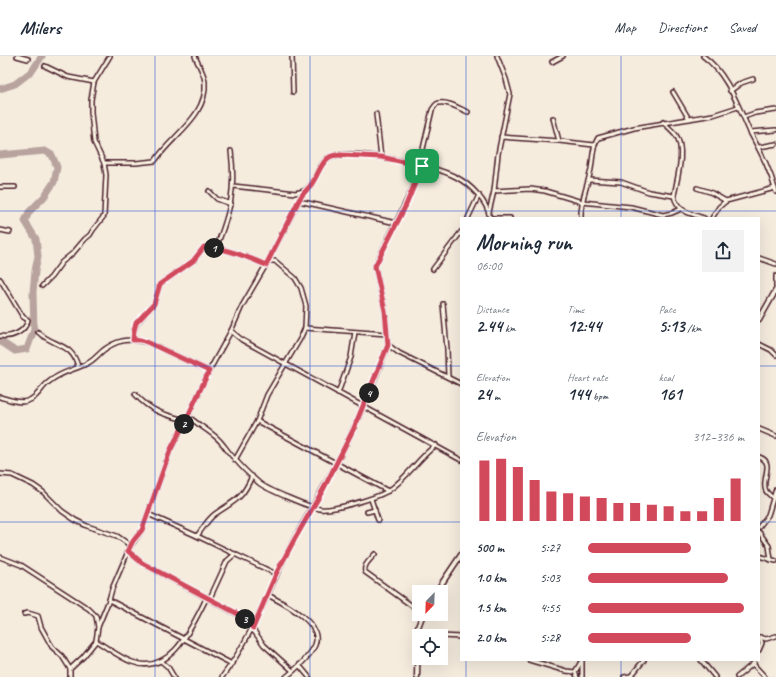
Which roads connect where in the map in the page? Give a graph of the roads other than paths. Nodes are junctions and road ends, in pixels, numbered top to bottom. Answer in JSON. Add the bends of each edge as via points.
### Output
{"nodes":[{"id":1,"x":17,"y":56,"type":"edge"},
{"id":2,"x":110,"y":56,"type":"edge"},
{"id":3,"x":195,"y":56,"type":"edge"},
{"id":4,"x":292,"y":56,"type":"edge"},
{"id":5,"x":497,"y":56,"type":"edge"},
{"id":6,"x":562,"y":56,"type":"edge"},
{"id":7,"x":703,"y":56,"type":"edge"},
{"id":8,"x":711,"y":56,"type":"edge"},
{"id":9,"x":28,"y":59,"type":"dead end"},
{"id":10,"x":709,"y":60,"type":"junction"},
{"id":11,"x":552,"y":62,"type":"dead end"},
{"id":12,"x":45,"y":66,"type":"dead end"},
{"id":13,"x":753,"y":79,"type":"dead end"},
{"id":14,"x":94,"y":82,"type":"junction"},
{"id":15,"x":730,"y":91,"type":"junction"},
{"id":16,"x":293,"y":92,"type":"dead end"},
{"id":17,"x":673,"y":92,"type":"dead end"},
{"id":18,"x":738,"y":107,"type":"junction"},
{"id":19,"x":776,"y":110,"type":"edge"},
{"id":20,"x":468,"y":112,"type":"dead end"},
{"id":21,"x":376,"y":114,"type":"dead end"},
{"id":22,"x":744,"y":117,"type":"junction"},
{"id":23,"x":553,"y":118,"type":"dead end"},
{"id":24,"x":690,"y":119,"type":"junction"},
{"id":25,"x":663,"y":122,"type":"junction"},
{"id":26,"x":776,"y":130,"type":"edge"},
{"id":27,"x":750,"y":132,"type":"junction"},
{"id":28,"x":502,"y":137,"type":"junction"},
{"id":29,"x":559,"y":141,"type":"junction"},
{"id":30,"x":776,"y":144,"type":"edge"},
{"id":31,"x":594,"y":145,"type":"junction"},
{"id":32,"x":759,"y":147,"type":"junction"},
{"id":33,"x":231,"y":151,"type":"dead end"},
{"id":34,"x":381,"y":157,"type":"junction"},
{"id":35,"x":104,"y":163,"type":"junction"},
{"id":36,"x":422,"y":166,"type":"junction"},
{"id":37,"x":589,"y":180,"type":"junction"},
{"id":38,"x":233,"y":186,"type":"junction"},
{"id":39,"x":0,"y":187,"type":"edge"},
{"id":40,"x":15,"y":187,"type":"dead end"},
{"id":41,"x":697,"y":188,"type":"dead end"},
{"id":42,"x":776,"y":190,"type":"edge"},
{"id":43,"x":209,"y":191,"type":"dead end"},
{"id":44,"x":304,"y":191,"type":"junction"},
{"id":45,"x":494,"y":191,"type":"junction"},
{"id":46,"x":478,"y":195,"type":"junction"},
{"id":47,"x":674,"y":196,"type":"junction"},
{"id":48,"x":299,"y":200,"type":"junction"},
{"id":49,"x":726,"y":201,"type":"junction"},
{"id":50,"x":582,"y":202,"type":"junction"},
{"id":51,"x":231,"y":204,"type":"junction"},
{"id":52,"x":681,"y":209,"type":"junction"},
{"id":53,"x":489,"y":212,"type":"junction"},
{"id":54,"x":468,"y":217,"type":"edge"},
{"id":55,"x":490,"y":217,"type":"edge"},
{"id":56,"x":581,"y":217,"type":"edge"},
{"id":57,"x":700,"y":217,"type":"edge"},
{"id":58,"x":713,"y":217,"type":"edge"},
{"id":59,"x":396,"y":223,"type":"junction"},
{"id":60,"x":0,"y":230,"type":"edge"},
{"id":61,"x":10,"y":232,"type":"dead end"},
{"id":62,"x":460,"y":233,"type":"edge"},
{"id":63,"x":216,"y":248,"type":"junction"},
{"id":64,"x":760,"y":258,"type":"edge"},
{"id":65,"x":268,"y":261,"type":"junction"},
{"id":66,"x":776,"y":264,"type":"edge"},
{"id":67,"x":266,"y":265,"type":"junction"},
{"id":68,"x":433,"y":269,"type":"dead end"},
{"id":69,"x":776,"y":276,"type":"edge"},
{"id":70,"x":0,"y":279,"type":"edge"},
{"id":71,"x":42,"y":286,"type":"dead end"},
{"id":72,"x":776,"y":288,"type":"edge"},
{"id":73,"x":443,"y":304,"type":"dead end"},
{"id":74,"x":760,"y":318,"type":"edge"},
{"id":75,"x":305,"y":328,"type":"junction"},
{"id":76,"x":38,"y":332,"type":"dead end"},
{"id":77,"x":231,"y":332,"type":"junction"},
{"id":78,"x":355,"y":332,"type":"junction"},
{"id":79,"x":387,"y":334,"type":"junction"},
{"id":80,"x":0,"y":336,"type":"edge"},
{"id":81,"x":133,"y":340,"type":"junction"},
{"id":82,"x":760,"y":344,"type":"edge"},
{"id":83,"x":388,"y":345,"type":"junction"},
{"id":84,"x":776,"y":355,"type":"edge"},
{"id":85,"x":284,"y":364,"type":"junction"},
{"id":86,"x":78,"y":367,"type":"junction"},
{"id":87,"x":209,"y":371,"type":"junction"},
{"id":88,"x":448,"y":377,"type":"junction"},
{"id":89,"x":460,"y":383,"type":"edge"},
{"id":90,"x":338,"y":393,"type":"junction"},
{"id":91,"x":135,"y":394,"type":"dead end"},
{"id":92,"x":0,"y":397,"type":"edge"},
{"id":93,"x":363,"y":406,"type":"junction"},
{"id":94,"x":187,"y":418,"type":"junction"},
{"id":95,"x":257,"y":421,"type":"junction"},
{"id":96,"x":760,"y":429,"type":"edge"},
{"id":97,"x":776,"y":436,"type":"edge"},
{"id":98,"x":436,"y":446,"type":"junction"},
{"id":99,"x":760,"y":457,"type":"edge"},
{"id":100,"x":460,"y":459,"type":"edge"},
{"id":101,"x":235,"y":460,"type":"junction"},
{"id":102,"x":336,"y":464,"type":"junction"},
{"id":103,"x":0,"y":474,"type":"edge"},
{"id":104,"x":252,"y":476,"type":"junction"},
{"id":105,"x":776,"y":489,"type":"edge"},
{"id":106,"x":388,"y":491,"type":"junction"},
{"id":107,"x":773,"y":498,"type":"junction"},
{"id":108,"x":371,"y":499,"type":"junction"},
{"id":109,"x":312,"y":507,"type":"junction"},
{"id":110,"x":375,"y":510,"type":"junction"},
{"id":111,"x":367,"y":512,"type":"dead end"},
{"id":112,"x":148,"y":514,"type":"junction"},
{"id":113,"x":378,"y":520,"type":"dead end"},
{"id":114,"x":760,"y":526,"type":"edge"},
{"id":115,"x":760,"y":533,"type":"edge"},
{"id":116,"x":197,"y":536,"type":"junction"},
{"id":117,"x":130,"y":546,"type":"junction"},
{"id":118,"x":128,"y":551,"type":"junction"},
{"id":119,"x":235,"y":554,"type":"junction"},
{"id":120,"x":375,"y":554,"type":"dead end"},
{"id":121,"x":760,"y":556,"type":"edge"},
{"id":122,"x":0,"y":557,"type":"edge"},
{"id":123,"x":459,"y":560,"type":"edge"},
{"id":124,"x":771,"y":560,"type":"junction"},
{"id":125,"x":776,"y":562,"type":"edge"},
{"id":126,"x":276,"y":574,"type":"junction"},
{"id":127,"x":441,"y":585,"type":"edge"},
{"id":128,"x":268,"y":595,"type":"junction"},
{"id":129,"x":209,"y":597,"type":"junction"},
{"id":130,"x":109,"y":600,"type":"junction"},
{"id":131,"x":412,"y":606,"type":"edge"},
{"id":132,"x":24,"y":614,"type":"dead end"},
{"id":133,"x":98,"y":627,"type":"junction"},
{"id":134,"x":253,"y":628,"type":"junction"},
{"id":135,"x":448,"y":636,"type":"edge"},
{"id":136,"x":776,"y":636,"type":"edge"},
{"id":137,"x":460,"y":637,"type":"edge"},
{"id":138,"x":760,"y":637,"type":"edge"},
{"id":139,"x":184,"y":639,"type":"junction"},
{"id":140,"x":766,"y":639,"type":"junction"},
{"id":141,"x":96,"y":641,"type":"junction"},
{"id":142,"x":762,"y":643,"type":"junction"},
{"id":143,"x":760,"y":648,"type":"edge"},
{"id":144,"x":161,"y":661,"type":"junction"},
{"id":145,"x":532,"y":661,"type":"edge"},
{"id":146,"x":581,"y":661,"type":"edge"},
{"id":147,"x":582,"y":661,"type":"edge"},
{"id":148,"x":643,"y":661,"type":"edge"},
{"id":149,"x":702,"y":661,"type":"edge"},
{"id":150,"x":754,"y":661,"type":"edge"},
{"id":151,"x":232,"y":664,"type":"junction"},
{"id":152,"x":417,"y":665,"type":"edge"},
{"id":153,"x":299,"y":666,"type":"junction"},
{"id":154,"x":70,"y":669,"type":"junction"},
{"id":155,"x":293,"y":671,"type":"junction"},
{"id":156,"x":575,"y":672,"type":"junction"},
{"id":157,"x":632,"y":676,"type":"edge"},
{"id":158,"x":740,"y":676,"type":"edge"},
{"id":159,"x":70,"y":677,"type":"edge"},
{"id":160,"x":174,"y":677,"type":"edge"},
{"id":161,"x":222,"y":677,"type":"edge"},
{"id":162,"x":286,"y":677,"type":"edge"},
{"id":163,"x":309,"y":677,"type":"edge"},
{"id":164,"x":417,"y":677,"type":"edge"},
{"id":165,"x":577,"y":677,"type":"edge"},
{"id":166,"x":582,"y":677,"type":"edge"},
{"id":167,"x":624,"y":677,"type":"edge"},
{"id":168,"x":716,"y":677,"type":"edge"},
{"id":169,"x":764,"y":677,"type":"edge"}],
"edges":[{"from":1,"to":9,"type":"street"},
{"from":2,"to":14,"type":"street"},
{"from":3,"to":35,"type":"street","via":[[204,74],[205,89],[200,105],[188,124],[154,161],[136,164]]},
{"from":4,"to":16,"type":"street"},
{"from":5,"to":28,"type":"street","via":[[510,94]]},
{"from":6,"to":11,"type":"street"},
{"from":7,"to":10,"type":"street"},
{"from":8,"to":10,"type":"street"},
{"from":10,"to":15,"type":"street","via":[[719,71]]},
{"from":12,"to":14,"type":"street","via":[[68,77]]},
{"from":13,"to":15,"type":"street","via":[[741,83]]},
{"from":14,"to":35,"type":"street","via":[[91,106],[93,134],[97,151]]},
{"from":15,"to":18,"type":"street"},
{"from":17,"to":24,"type":"street"},
{"from":18,"to":22,"type":"street"},
{"from":18,"to":24,"type":"street"},
{"from":19,"to":22,"type":"street"},
{"from":20,"to":36,"type":"street","via":[[449,104],[436,104],[432,110],[424,144]]},
{"from":21,"to":34,"type":"street"},
{"from":22,"to":27,"type":"street"},
{"from":23,"to":29,"type":"street"},
{"from":24,"to":25,"type":"street"},
{"from":25,"to":31,"type":"street","via":[[601,137]]},
{"from":25,"to":47,"type":"street","via":[[676,136],[680,145]]},
{"from":26,"to":27,"type":"street"},
{"from":27,"to":32,"type":"street"},
{"from":28,"to":29,"type":"street"},
{"from":28,"to":45,"type":"street"},
{"from":29,"to":31,"type":"street"},
{"from":30,"to":32,"type":"street"},
{"from":31,"to":37,"type":"street"},
{"from":32,"to":42,"type":"street"},
{"from":33,"to":38,"type":"street"},
{"from":34,"to":36,"type":"street"},
{"from":34,"to":44,"type":"street","via":[[332,156],[326,159],[310,186]]},
{"from":35,"to":71,"type":"street","via":[[107,184],[104,216],[90,235]]},
{"from":36,"to":46,"type":"street","via":[[456,177]]},
{"from":36,"to":59,"type":"street"},
{"from":37,"to":47,"type":"street","via":[[621,182],[649,192]]},
{"from":37,"to":50,"type":"street"},
{"from":38,"to":44,"type":"street","via":[[296,193]]},
{"from":38,"to":51,"type":"street"},
{"from":39,"to":40,"type":"street"},
{"from":41,"to":49,"type":"street"},
{"from":42,"to":49,"type":"street"},
{"from":43,"to":51,"type":"street","via":[[217,200]]},
{"from":44,"to":48,"type":"street"},
{"from":45,"to":50,"type":"street","via":[[530,189]]},
{"from":45,"to":53,"type":"street"},
{"from":46,"to":53,"type":"street"},
{"from":46,"to":54,"type":"street"},
{"from":47,"to":52,"type":"street"},
{"from":48,"to":59,"type":"street"},
{"from":48,"to":65,"type":"street"},
{"from":49,"to":58,"type":"street"},
{"from":50,"to":52,"type":"street","via":[[631,207],[664,215]]},
{"from":50,"to":56,"type":"street"},
{"from":51,"to":63,"type":"street"},
{"from":52,"to":57,"type":"street"},
{"from":53,"to":55,"type":"street"},
{"from":59,"to":79,"type":"street","via":[[375,266]]},
{"from":60,"to":61,"type":"street"},
{"from":62,"to":68,"type":"street"},
{"from":63,"to":67,"type":"street"},
{"from":63,"to":81,"type":"street","via":[[204,247],[193,261],[160,284],[154,304],[136,323]]},
{"from":64,"to":66,"type":"street"},
{"from":65,"to":67,"type":"street"},
{"from":65,"to":75,"type":"street","via":[[275,260],[279,263],[295,278],[301,288],[306,306]]},
{"from":67,"to":77,"type":"street","via":[[242,306]]},
{"from":69,"to":72,"type":"street"},
{"from":70,"to":80,"type":"street","via":[[23,317],[28,320],[27,325],[18,333],[8,337]]},
{"from":72,"to":74,"type":"street"},
{"from":73,"to":88,"type":"street"},
{"from":75,"to":78,"type":"street"},
{"from":75,"to":85,"type":"street"},
{"from":76,"to":86,"type":"street","via":[[70,350]]},
{"from":77,"to":85,"type":"street"},
{"from":77,"to":87,"type":"street"},
{"from":78,"to":79,"type":"street"},
{"from":78,"to":90,"type":"street","via":[[351,357]]},
{"from":79,"to":83,"type":"street"},
{"from":81,"to":86,"type":"street","via":[[115,343],[87,364]]},
{"from":81,"to":87,"type":"street","via":[[149,343]]},
{"from":82,"to":84,"type":"street"},
{"from":83,"to":88,"type":"street"},
{"from":83,"to":93,"type":"street"},
{"from":85,"to":90,"type":"street"},
{"from":85,"to":95,"type":"street","via":[[267,395]]},
{"from":86,"to":92,"type":"street","via":[[57,375],[27,402]]},
{"from":87,"to":94,"type":"street"},
{"from":88,"to":89,"type":"street"},
{"from":90,"to":93,"type":"street"},
{"from":91,"to":94,"type":"street","via":[[155,411]]},
{"from":93,"to":98,"type":"street"},
{"from":93,"to":102,"type":"street"},
{"from":94,"to":101,"type":"street","via":[[217,438]]},
{"from":94,"to":112,"type":"street","via":[[170,451]]},
{"from":95,"to":101,"type":"street"},
{"from":95,"to":102,"type":"street"},
{"from":96,"to":97,"type":"street"},
{"from":98,"to":100,"type":"street"},
{"from":98,"to":106,"type":"street","via":[[405,478]]},
{"from":99,"to":107,"type":"street","via":[[767,463],[764,487]]},
{"from":101,"to":104,"type":"street"},
{"from":102,"to":106,"type":"street"},
{"from":102,"to":109,"type":"street"},
{"from":103,"to":117,"type":"street","via":[[12,475],[33,485],[74,520],[117,536]]},
{"from":104,"to":109,"type":"street","via":[[267,488]]},
{"from":104,"to":116,"type":"street","via":[[241,496],[210,518]]},
{"from":105,"to":107,"type":"street"},
{"from":106,"to":108,"type":"street"},
{"from":107,"to":114,"type":"street","via":[[766,519]]},
{"from":108,"to":109,"type":"street","via":[[327,509]]},
{"from":108,"to":110,"type":"street"},
{"from":109,"to":126,"type":"street"},
{"from":110,"to":111,"type":"street"},
{"from":110,"to":113,"type":"street"},
{"from":112,"to":116,"type":"street"},
{"from":112,"to":117,"type":"street","via":[[142,530]]},
{"from":115,"to":124,"type":"street","via":[[769,546]]},
{"from":116,"to":119,"type":"street"},
{"from":117,"to":118,"type":"street"},
{"from":118,"to":129,"type":"street","via":[[142,563]]},
{"from":118,"to":130,"type":"street"},
{"from":119,"to":126,"type":"street"},
{"from":119,"to":129,"type":"street","via":[[227,561]]},
{"from":120,"to":131,"type":"street","via":[[365,567],[365,572]]},
{"from":121,"to":124,"type":"street"},
{"from":122,"to":133,"type":"street","via":[[21,565],[89,609],[96,616]]},
{"from":123,"to":127,"type":"street"},
{"from":124,"to":125,"type":"street"},
{"from":126,"to":128,"type":"street"},
{"from":128,"to":134,"type":"street"},
{"from":128,"to":153,"type":"street","via":[[297,612],[315,633],[314,646]]},
{"from":129,"to":134,"type":"street","via":[[238,614]]},
{"from":129,"to":139,"type":"street"},
{"from":130,"to":133,"type":"street"},
{"from":130,"to":139,"type":"street"},
{"from":132,"to":154,"type":"street","via":[[38,616],[52,647],[62,656]]},
{"from":133,"to":141,"type":"street"},
{"from":134,"to":151,"type":"street"},
{"from":134,"to":155,"type":"street","via":[[264,645]]},
{"from":135,"to":137,"type":"street"},
{"from":136,"to":140,"type":"street"},
{"from":138,"to":140,"type":"street"},
{"from":138,"to":142,"type":"street"},
{"from":139,"to":144,"type":"street","via":[[171,655]]},
{"from":139,"to":151,"type":"street"},
{"from":140,"to":142,"type":"street"},
{"from":141,"to":144,"type":"street","via":[[134,663],[143,665]]},
{"from":141,"to":154,"type":"street"},
{"from":142,"to":143,"type":"street"},
{"from":144,"to":160,"type":"street"},
{"from":145,"to":156,"type":"street"},
{"from":146,"to":156,"type":"street"},
{"from":147,"to":166,"type":"street"},
{"from":148,"to":157,"type":"street"},
{"from":149,"to":168,"type":"street"},
{"from":150,"to":158,"type":"street"},
{"from":150,"to":169,"type":"street"},
{"from":151,"to":161,"type":"street"},
{"from":152,"to":164,"type":"street"},
{"from":153,"to":155,"type":"street"},
{"from":153,"to":163,"type":"street"},
{"from":154,"to":159,"type":"street"},
{"from":155,"to":162,"type":"street"},
{"from":156,"to":165,"type":"street"},
{"from":157,"to":167,"type":"street"}]}
